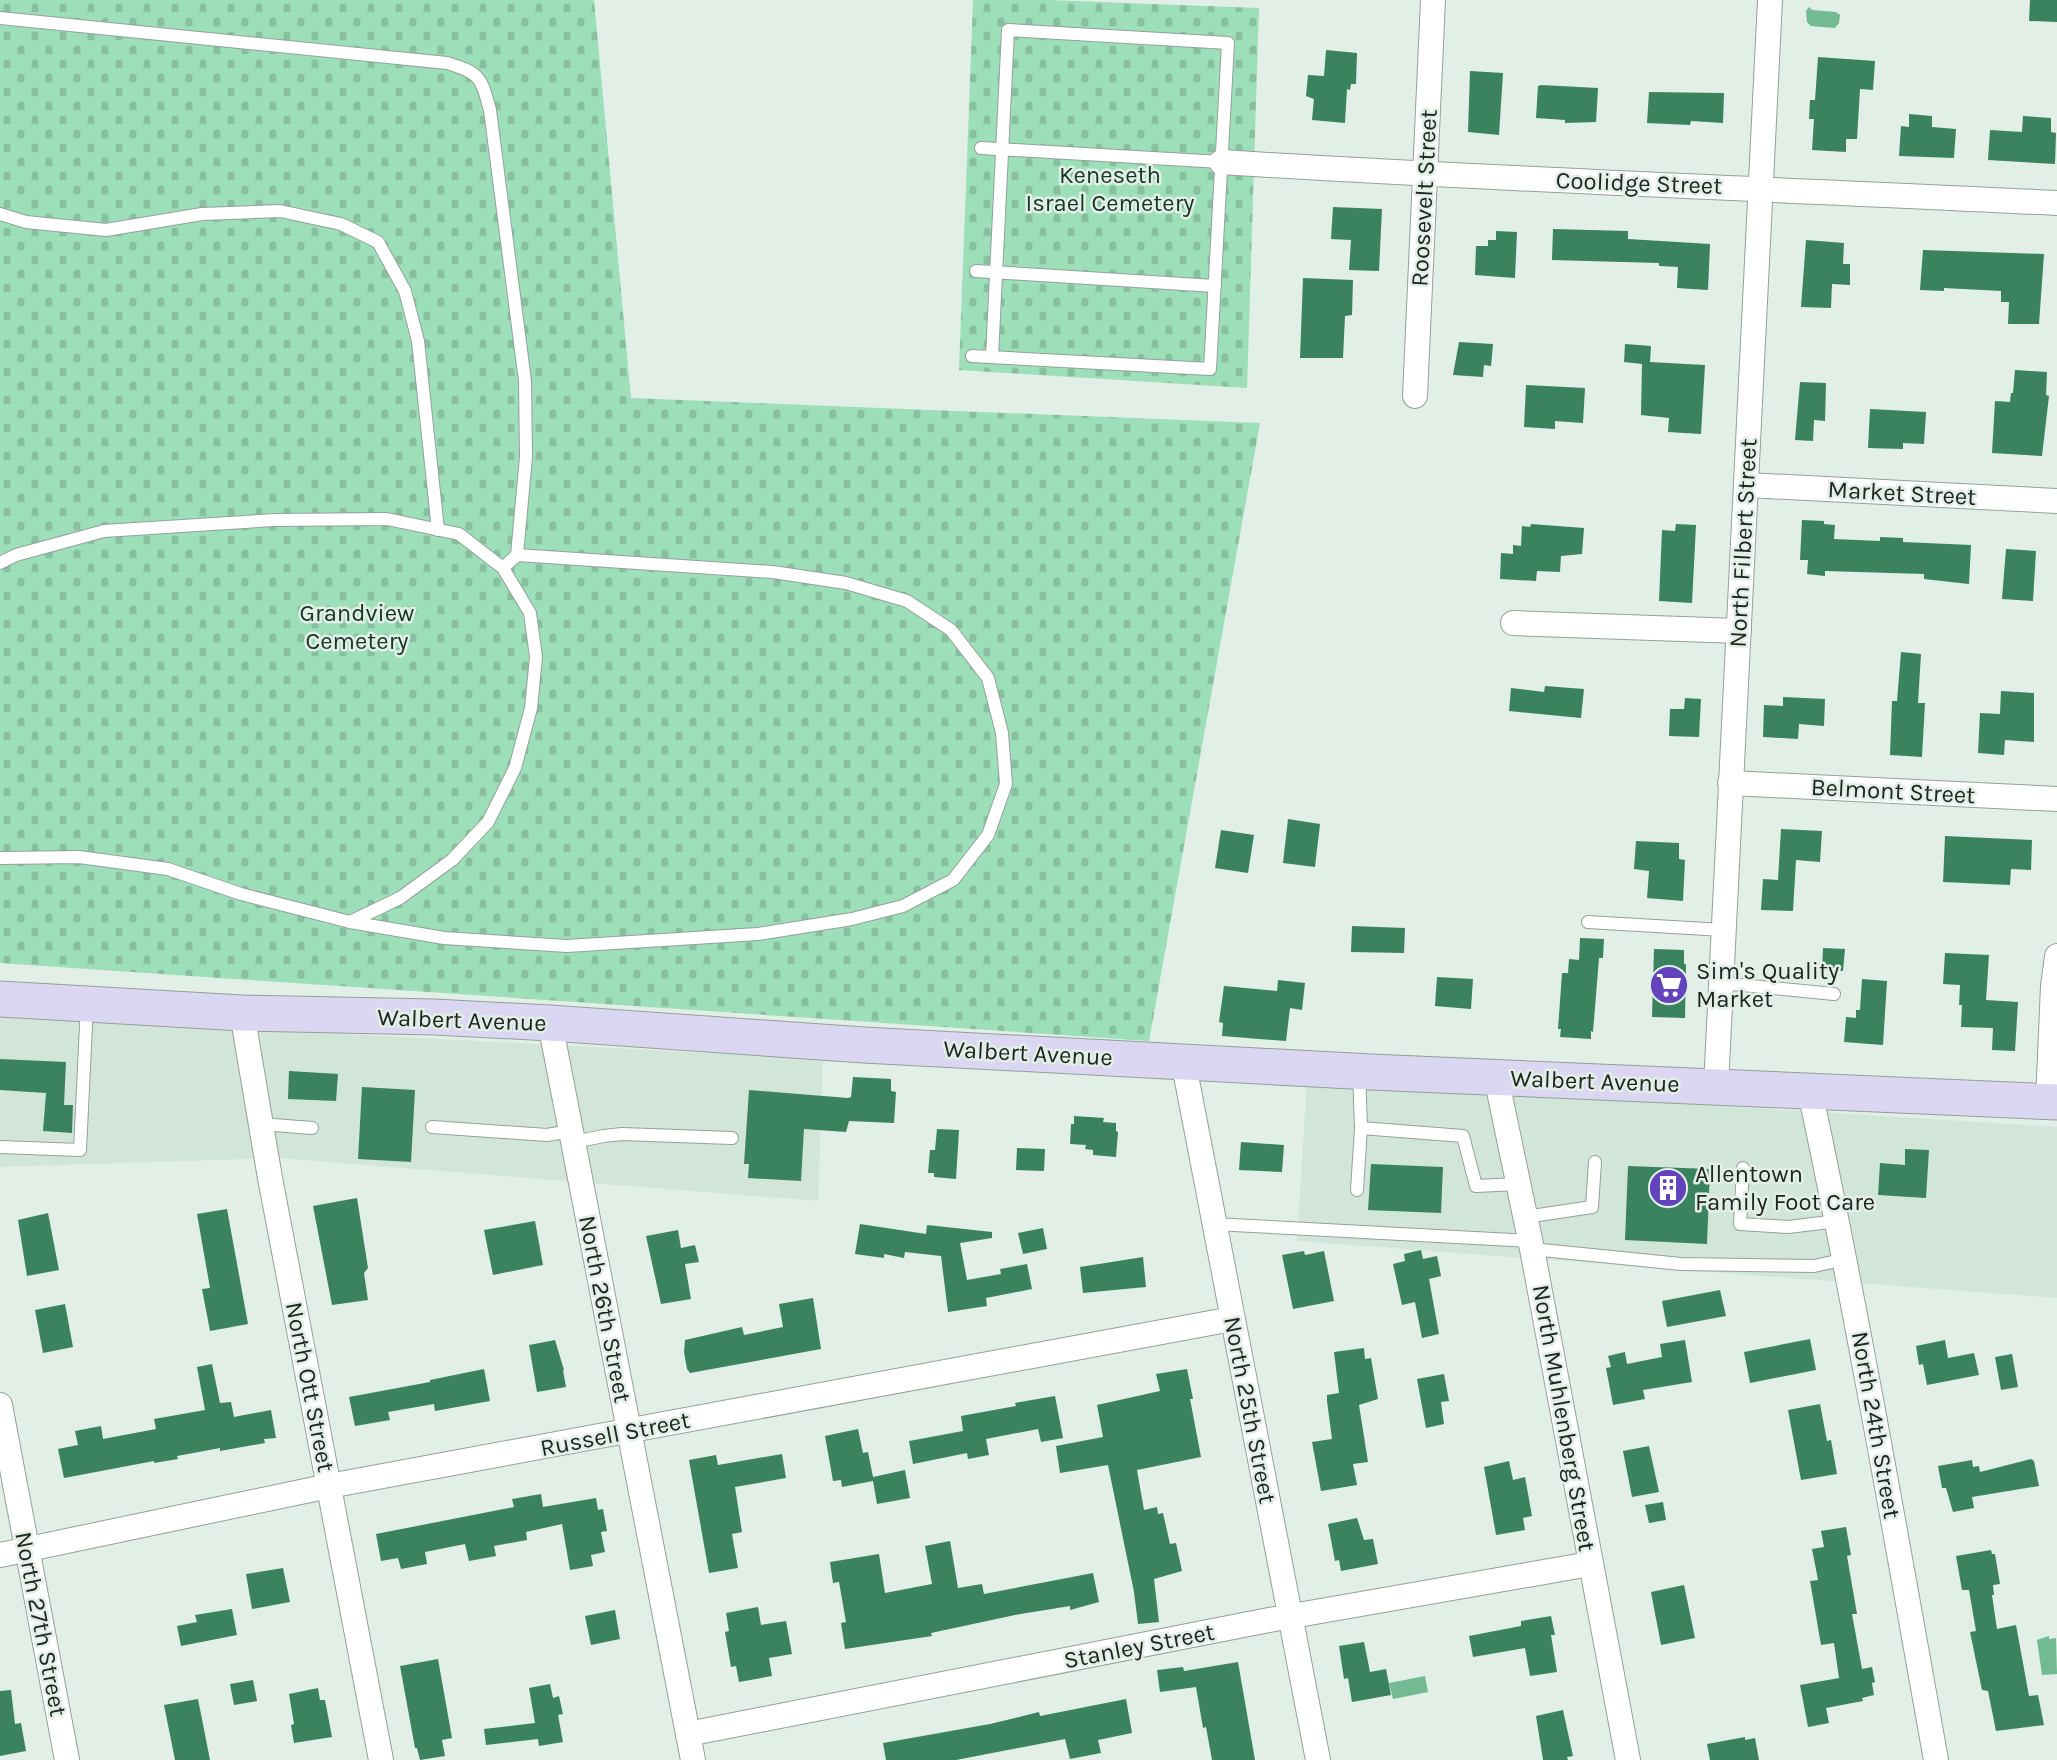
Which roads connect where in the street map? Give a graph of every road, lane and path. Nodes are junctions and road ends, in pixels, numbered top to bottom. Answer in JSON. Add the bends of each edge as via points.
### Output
{"nodes":[{"id":1,"x":1433,"y":0,"type":"edge"},
{"id":2,"x":1770,"y":0,"type":"edge"},
{"id":3,"x":0,"y":18,"type":"edge"},
{"id":4,"x":981,"y":148,"type":"dead end"},
{"id":5,"x":1003,"y":150,"type":"junction"},
{"id":6,"x":1221,"y":162,"type":"junction"},
{"id":7,"x":1424,"y":175,"type":"junction"},
{"id":8,"x":1760,"y":188,"type":"junction"},
{"id":9,"x":2057,"y":203,"type":"edge"},
{"id":10,"x":0,"y":214,"type":"edge"},
{"id":11,"x":976,"y":271,"type":"dead end"},
{"id":12,"x":996,"y":272,"type":"junction"},
{"id":13,"x":1215,"y":286,"type":"junction"},
{"id":14,"x":972,"y":356,"type":"dead end"},
{"id":15,"x":992,"y":357,"type":"junction"},
{"id":16,"x":1415,"y":396,"type":"dead end"},
{"id":17,"x":1747,"y":485,"type":"junction"},
{"id":18,"x":2057,"y":501,"type":"edge"},
{"id":19,"x":438,"y":530,"type":"junction"},
{"id":20,"x":517,"y":555,"type":"junction"},
{"id":21,"x":0,"y":563,"type":"edge"},
{"id":22,"x":503,"y":568,"type":"junction"},
{"id":23,"x":1513,"y":623,"type":"dead end"},
{"id":24,"x":1739,"y":631,"type":"junction"},
{"id":25,"x":1730,"y":783,"type":"junction"},
{"id":26,"x":2057,"y":799,"type":"edge"},
{"id":27,"x":0,"y":859,"type":"edge"},
{"id":28,"x":350,"y":922,"type":"junction"},
{"id":29,"x":1588,"y":922,"type":"dead end"},
{"id":30,"x":1723,"y":930,"type":"junction"},
{"id":31,"x":2057,"y":956,"type":"edge"},
{"id":32,"x":1721,"y":983,"type":"junction"},
{"id":33,"x":1834,"y":995,"type":"dead end"},
{"id":34,"x":0,"y":999,"type":"edge"},
{"id":35,"x":87,"y":1004,"type":"junction"},
{"id":36,"x":242,"y":1013,"type":"junction"},
{"id":37,"x":550,"y":1023,"type":"junction"},
{"id":38,"x":1183,"y":1060,"type":"junction"},
{"id":39,"x":1359,"y":1072,"type":"junction"},
{"id":40,"x":1496,"y":1077,"type":"junction"},
{"id":41,"x":1716,"y":1086,"type":"junction"},
{"id":42,"x":1810,"y":1091,"type":"junction"},
{"id":43,"x":2053,"y":1102,"type":"edge"},
{"id":44,"x":261,"y":1124,"type":"junction"},
{"id":45,"x":432,"y":1127,"type":"dead end"},
{"id":46,"x":312,"y":1128,"type":"dead end"},
{"id":47,"x":1361,"y":1128,"type":"junction"},
{"id":48,"x":572,"y":1137,"type":"junction"},
{"id":49,"x":732,"y":1138,"type":"dead end"},
{"id":50,"x":0,"y":1147,"type":"edge"},
{"id":51,"x":1595,"y":1162,"type":"dead end"},
{"id":52,"x":1743,"y":1168,"type":"dead end"},
{"id":53,"x":1518,"y":1184,"type":"junction"},
{"id":54,"x":1357,"y":1190,"type":"dead end"},
{"id":55,"x":1838,"y":1221,"type":"junction"},
{"id":56,"x":1214,"y":1224,"type":"junction"},
{"id":57,"x":1529,"y":1236,"type":"junction"},
{"id":58,"x":1846,"y":1259,"type":"junction"},
{"id":59,"x":1232,"y":1319,"type":"junction"},
{"id":60,"x":0,"y":1405,"type":"edge"},
{"id":61,"x":628,"y":1432,"type":"junction"},
{"id":62,"x":329,"y":1486,"type":"junction"},
{"id":63,"x":27,"y":1550,"type":"junction"},
{"id":64,"x":0,"y":1555,"type":"edge"},
{"id":65,"x":1590,"y":1564,"type":"junction"},
{"id":66,"x":1290,"y":1617,"type":"junction"},
{"id":67,"x":688,"y":1734,"type":"junction"},
{"id":68,"x":66,"y":1760,"type":"edge"},
{"id":69,"x":381,"y":1760,"type":"edge"},
{"id":70,"x":693,"y":1760,"type":"edge"},
{"id":71,"x":1318,"y":1760,"type":"edge"},
{"id":72,"x":1628,"y":1760,"type":"edge"},
{"id":73,"x":1936,"y":1760,"type":"edge"}],
"edges":[{"from":1,"to":7,"type":"street","name":"Roosevelt Street"},
{"from":2,"to":8,"type":"street","name":"North Filbert Street"},
{"from":3,"to":20,"type":"lane","via":[[447,63],[469,69],[482,82],[490,110],[525,381],[526,457]]},
{"from":4,"to":5,"type":"lane"},
{"from":5,"to":6,"type":"lane"},
{"from":5,"to":6,"type":"lane","via":[[1008,30],[1228,43]]},
{"from":5,"to":12,"type":"lane"},
{"from":6,"to":7,"type":"street","name":"Coolidge Street"},
{"from":6,"to":13,"type":"lane"},
{"from":7,"to":8,"type":"street","name":"Coolidge Street"},
{"from":7,"to":16,"type":"street","name":"Roosevelt Street"},
{"from":8,"to":9,"type":"street","name":"Coolidge Street"},
{"from":8,"to":17,"type":"street","name":"North Filbert Street"},
{"from":10,"to":19,"type":"lane","via":[[26,222],[106,230],[202,214],[281,211],[341,224],[378,242],[405,290],[418,341]]},
{"from":11,"to":12,"type":"lane"},
{"from":12,"to":13,"type":"lane"},
{"from":12,"to":15,"type":"lane"},
{"from":13,"to":15,"type":"lane","via":[[1210,369]]},
{"from":14,"to":15,"type":"lane"},
{"from":17,"to":18,"type":"street","name":"Market Street"},
{"from":17,"to":24,"type":"street","name":"North Filbert Street"},
{"from":19,"to":21,"type":"lane","via":[[387,519],[312,519],[104,531]]},
{"from":19,"to":22,"type":"lane","via":[[459,534]]},
{"from":20,"to":22,"type":"lane"},
{"from":20,"to":28,"type":"lane","via":[[773,572],[846,583],[908,601],[951,630],[988,678],[1003,733],[1006,784],[988,835],[953,880],[903,906],[758,934],[567,946],[444,938]]},
{"from":22,"to":28,"type":"lane","via":[[530,613],[536,657],[531,708],[515,768],[488,822],[452,860],[400,898]]},
{"from":23,"to":24,"type":"street"},
{"from":24,"to":25,"type":"street","name":"North Filbert Street"},
{"from":25,"to":26,"type":"street","name":"Belmont Street"},
{"from":25,"to":30,"type":"street","name":"North Filbert Street"},
{"from":27,"to":28,"type":"lane","via":[[79,858],[168,869],[241,894]]},
{"from":29,"to":30,"type":"lane"},
{"from":30,"to":32,"type":"street","name":"North Filbert Street"},
{"from":31,"to":43,"type":"street"},
{"from":32,"to":33,"type":"lane"},
{"from":32,"to":41,"type":"street","name":"North Filbert Street"},
{"from":34,"to":35,"type":"main road","name":"Walbert Avenue"},
{"from":35,"to":36,"type":"main road","name":"Walbert Avenue"},
{"from":35,"to":50,"type":"lane","via":[[80,1150]]},
{"from":36,"to":37,"type":"main road","name":"Walbert Avenue"},
{"from":36,"to":44,"type":"street","name":"North Ott Street"},
{"from":37,"to":38,"type":"main road","name":"Walbert Avenue","via":[[864,1045]]},
{"from":37,"to":48,"type":"street","name":"North 26th Street"},
{"from":38,"to":39,"type":"main road","name":"Walbert Avenue"},
{"from":38,"to":56,"type":"street","name":"North 25th Street"},
{"from":39,"to":40,"type":"main road","name":"Walbert Avenue"},
{"from":39,"to":47,"type":"lane"},
{"from":40,"to":41,"type":"main road","name":"Walbert Avenue"},
{"from":40,"to":53,"type":"street","name":"North Muhlenberg Street"},
{"from":41,"to":42,"type":"main road","name":"Walbert Avenue"},
{"from":42,"to":43,"type":"main road","name":"Walbert Avenue"},
{"from":42,"to":55,"type":"street","name":"North 24th Street"},
{"from":44,"to":46,"type":"lane"},
{"from":44,"to":62,"type":"street","name":"North Ott Street"},
{"from":45,"to":48,"type":"lane"},
{"from":47,"to":53,"type":"lane","via":[[1463,1136],[1476,1186]]},
{"from":47,"to":54,"type":"lane"},
{"from":48,"to":49,"type":"lane"},
{"from":48,"to":61,"type":"street","name":"North 26th Street"},
{"from":51,"to":57,"type":"lane","via":[[1592,1207]]},
{"from":52,"to":55,"type":"lane","via":[[1740,1224],[1788,1227]]},
{"from":53,"to":57,"type":"street","name":"North Muhlenberg Street"},
{"from":55,"to":58,"type":"street","name":"North 24th Street"},
{"from":56,"to":57,"type":"lane"},
{"from":56,"to":59,"type":"street","name":"North 25th Street"},
{"from":57,"to":58,"type":"lane","via":[[1681,1264],[1814,1266]]},
{"from":57,"to":65,"type":"street","name":"North Muhlenberg Street"},
{"from":58,"to":73,"type":"street","name":"North 24th Street"},
{"from":59,"to":61,"type":"street","name":"Russell Street"},
{"from":59,"to":66,"type":"street","name":"North 25th Street"},
{"from":60,"to":63,"type":"street","name":"North 27th Street"},
{"from":61,"to":62,"type":"street","name":"Russell Street"},
{"from":61,"to":67,"type":"street","name":"North 26th Street"},
{"from":62,"to":63,"type":"street","name":"Russell Street"},
{"from":62,"to":69,"type":"street","name":"North Ott Street"},
{"from":63,"to":64,"type":"street","name":"Russell Street"},
{"from":63,"to":68,"type":"street","name":"North 27th Street"},
{"from":65,"to":66,"type":"street","name":"Stanley Street"},
{"from":65,"to":72,"type":"street","name":"North Muhlenberg Street"},
{"from":66,"to":67,"type":"street","name":"Stanley Street"},
{"from":66,"to":71,"type":"street","name":"North 25th Street"},
{"from":67,"to":70,"type":"street","name":"North 26th Street"}]}
